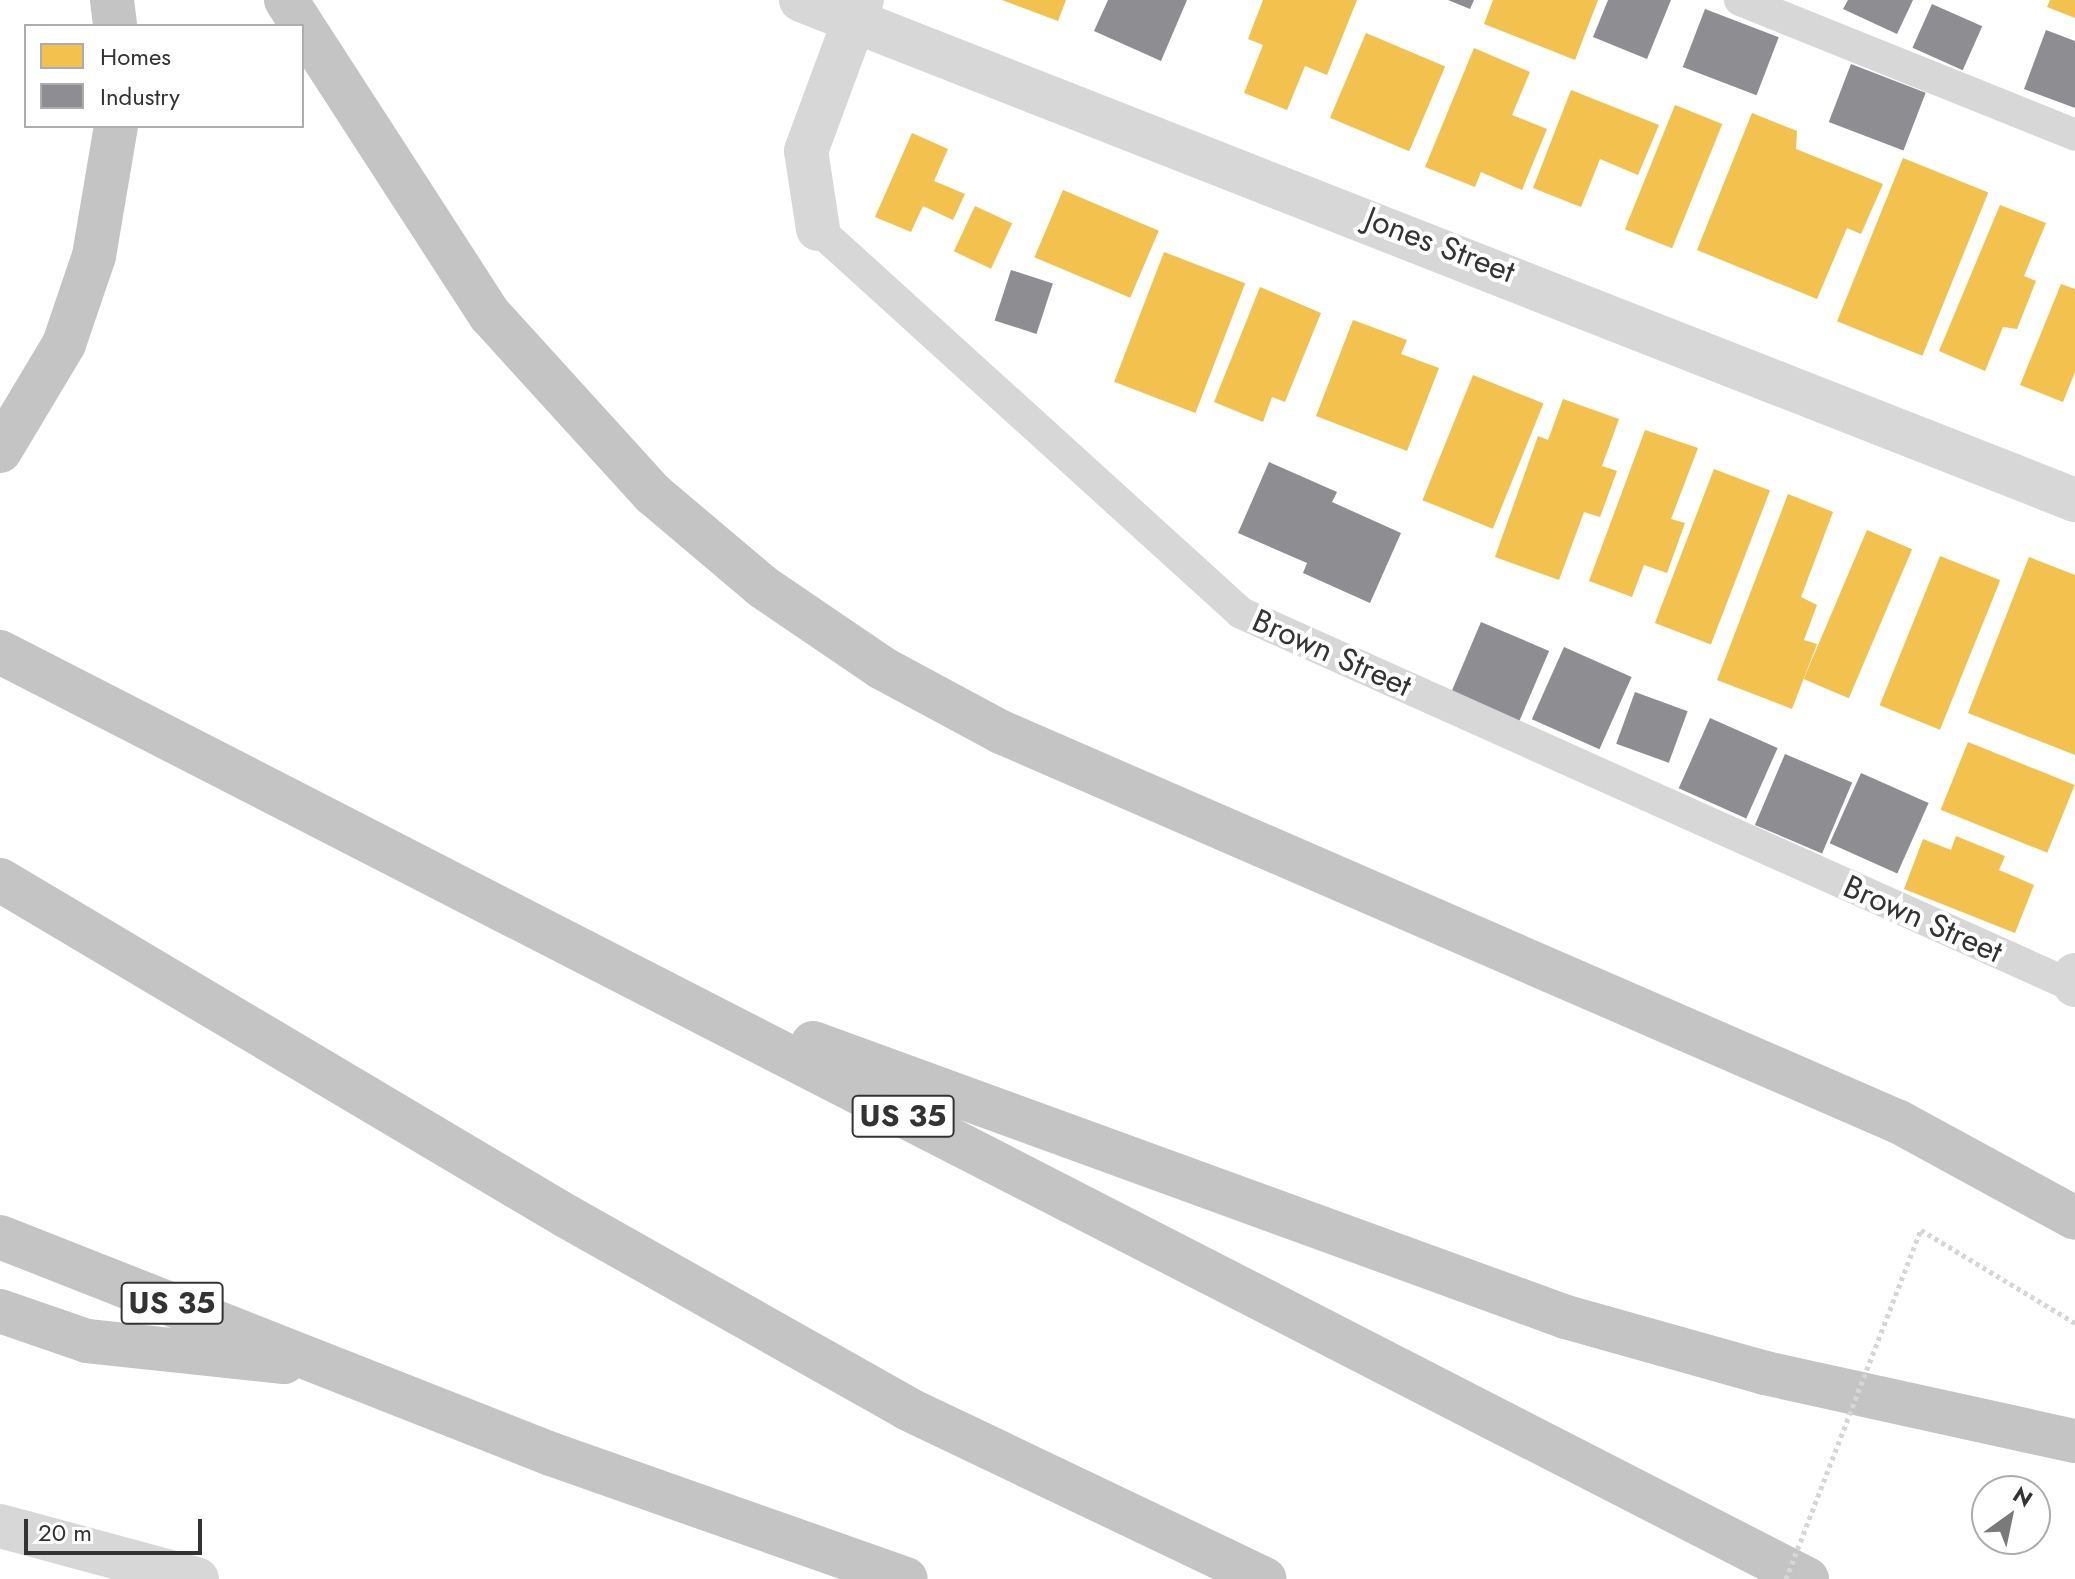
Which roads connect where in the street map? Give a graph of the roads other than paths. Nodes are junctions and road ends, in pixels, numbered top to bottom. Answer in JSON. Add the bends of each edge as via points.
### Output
{"nodes":[{"id":1,"x":112,"y":0,"type":"edge"},
{"id":2,"x":286,"y":0,"type":"edge"},
{"id":3,"x":801,"y":0,"type":"edge"},
{"id":4,"x":1740,"y":0,"type":"edge"},
{"id":5,"x":858,"y":10,"type":"edge"},
{"id":6,"x":115,"y":24,"type":"edge"},
{"id":7,"x":302,"y":24,"type":"edge"},
{"id":8,"x":304,"y":28,"type":"edge"},
{"id":9,"x":116,"y":128,"type":"edge"},
{"id":10,"x":2075,"y":135,"type":"edge"},
{"id":11,"x":818,"y":229,"type":"joint"},
{"id":12,"x":0,"y":451,"type":"edge"},
{"id":13,"x":2075,"y":500,"type":"edge"},
{"id":14,"x":0,"y":652,"type":"edge"},
{"id":15,"x":0,"y":880,"type":"edge"},
{"id":16,"x":2075,"y":975,"type":"edge"},
{"id":17,"x":2075,"y":986,"type":"edge"},
{"id":18,"x":656,"y":987,"type":"junction"},
{"id":19,"x":2075,"y":1218,"type":"edge"},
{"id":20,"x":0,"y":1237,"type":"edge"},
{"id":21,"x":0,"y":1311,"type":"edge"},
{"id":22,"x":343,"y":1369,"type":"junction"},
{"id":23,"x":2075,"y":1441,"type":"edge"},
{"id":24,"x":0,"y":1526,"type":"edge"},
{"id":25,"x":197,"y":1579,"type":"edge"},
{"id":26,"x":906,"y":1579,"type":"edge"},
{"id":27,"x":1265,"y":1579,"type":"edge"},
{"id":28,"x":1807,"y":1579,"type":"edge"}],
"edges":[{"from":1,"to":6,"type":"highway"},
{"from":2,"to":7,"type":"highway"},
{"from":3,"to":5,"type":"street","name":"Jones Street"},
{"from":4,"to":10,"type":"lane"},
{"from":5,"to":11,"type":"street","name":"Brown Street","via":[[806,151]]},
{"from":5,"to":13,"type":"street","name":"Jones Street"},
{"from":8,"to":19,"type":"highway","via":[[490,315],[653,494],[789,605],[882,668],[1001,732],[1899,1122]]},
{"from":9,"to":12,"type":"highway","via":[[94,256],[64,344]]},
{"from":11,"to":17,"type":"lane","name":"Brown Street","via":[[1241,613]]},
{"from":14,"to":18,"type":"highway","number":"US 35"},
{"from":15,"to":27,"type":"highway","via":[[566,1216],[908,1409]]},
{"from":16,"to":17,"type":"street"},
{"from":18,"to":23,"type":"highway","via":[[1566,1317],[1765,1373]]},
{"from":18,"to":28,"type":"highway","number":"US 35"},
{"from":20,"to":22,"type":"highway","number":"US 35"},
{"from":21,"to":22,"type":"highway","via":[[87,1341]]},
{"from":22,"to":26,"type":"highway","number":"US 35","via":[[551,1454]]},
{"from":24,"to":25,"type":"street"}]}
